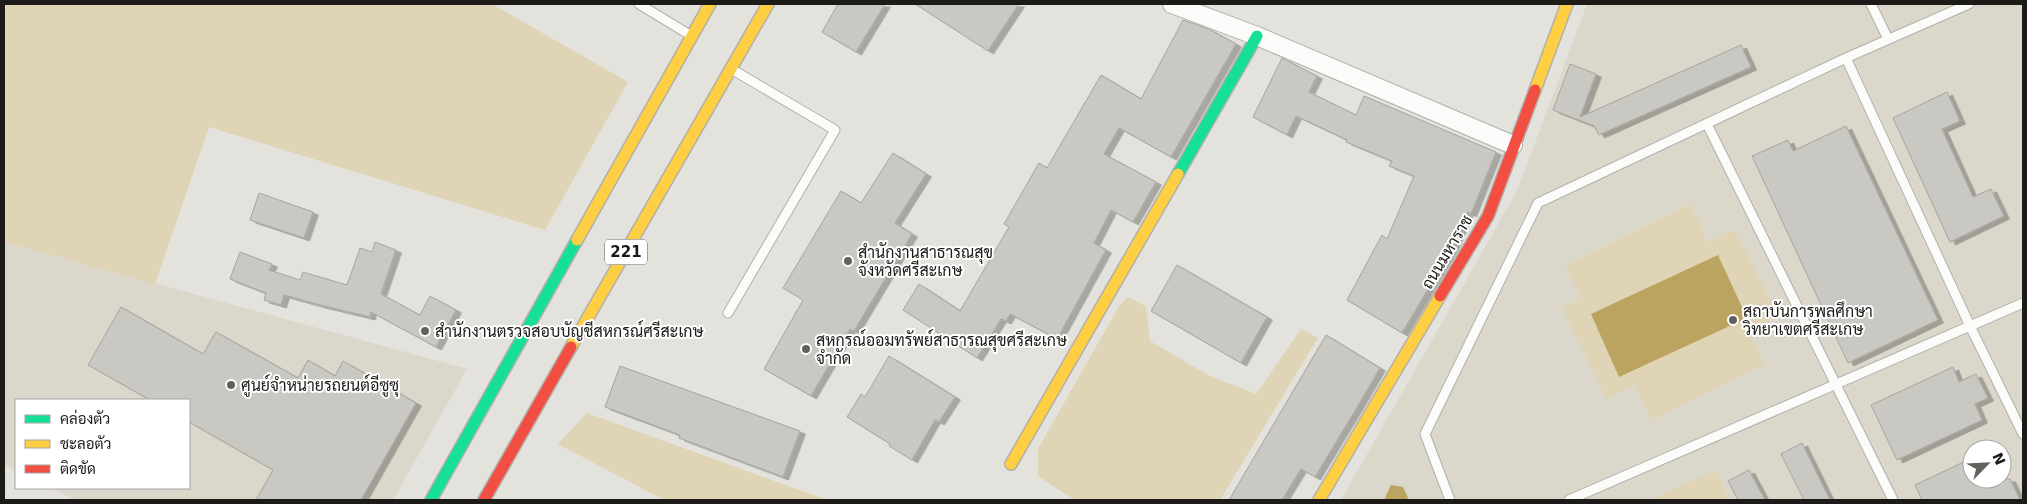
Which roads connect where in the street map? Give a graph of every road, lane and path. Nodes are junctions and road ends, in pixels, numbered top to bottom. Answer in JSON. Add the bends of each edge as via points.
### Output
{"nodes":[{"id":1,"x":639,"y":4,"type":"edge"},
{"id":2,"x":710,"y":4,"type":"edge"},
{"id":3,"x":768,"y":4,"type":"edge"},
{"id":4,"x":1172,"y":4,"type":"edge"},
{"id":5,"x":1568,"y":4,"type":"edge"},
{"id":6,"x":1871,"y":4,"type":"edge"},
{"id":7,"x":1969,"y":4,"type":"edge"},
{"id":8,"x":692,"y":36,"type":"junction"},
{"id":9,"x":1257,"y":36,"type":"junction"},
{"id":10,"x":1888,"y":39,"type":"junction"},
{"id":11,"x":1846,"y":58,"type":"junction"},
{"id":12,"x":731,"y":69,"type":"junction"},
{"id":13,"x":1707,"y":124,"type":"junction"},
{"id":14,"x":1513,"y":145,"type":"junction"},
{"id":15,"x":2023,"y":303,"type":"edge"},
{"id":16,"x":728,"y":313,"type":"dead end"},
{"id":17,"x":1970,"y":326,"type":"junction"},
{"id":18,"x":1835,"y":386,"type":"junction"},
{"id":19,"x":2023,"y":434,"type":"edge"},
{"id":20,"x":1011,"y":464,"type":"dead end"},
{"id":21,"x":431,"y":500,"type":"edge"},
{"id":22,"x":484,"y":500,"type":"edge"},
{"id":23,"x":1318,"y":500,"type":"edge"},
{"id":24,"x":1450,"y":500,"type":"edge"},
{"id":25,"x":1569,"y":500,"type":"edge"},
{"id":26,"x":1893,"y":500,"type":"edge"}],
"edges":[{"from":1,"to":8,"type":"lane"},
{"from":2,"to":8,"type":"main road","number":"221"},
{"from":3,"to":12,"type":"main road","number":"221"},
{"from":4,"to":9,"type":"street"},
{"from":5,"to":14,"type":"main road","name":"ถนนมหาราช"},
{"from":6,"to":10,"type":"lane"},
{"from":7,"to":10,"type":"lane"},
{"from":8,"to":21,"type":"main road","number":"221"},
{"from":9,"to":14,"type":"street"},
{"from":9,"to":20,"type":"main road"},
{"from":10,"to":11,"type":"lane"},
{"from":11,"to":13,"type":"lane"},
{"from":11,"to":17,"type":"lane"},
{"from":12,"to":16,"type":"lane","via":[[835,130]]},
{"from":12,"to":22,"type":"main road","number":"221"},
{"from":13,"to":18,"type":"lane"},
{"from":13,"to":24,"type":"lane","via":[[1538,202],[1425,434]]},
{"from":14,"to":23,"type":"main road","name":"ถนนมหาราช","via":[[1488,216]]},
{"from":15,"to":17,"type":"lane"},
{"from":17,"to":18,"type":"lane"},
{"from":17,"to":19,"type":"lane"},
{"from":18,"to":25,"type":"lane"},
{"from":18,"to":26,"type":"lane"}]}
